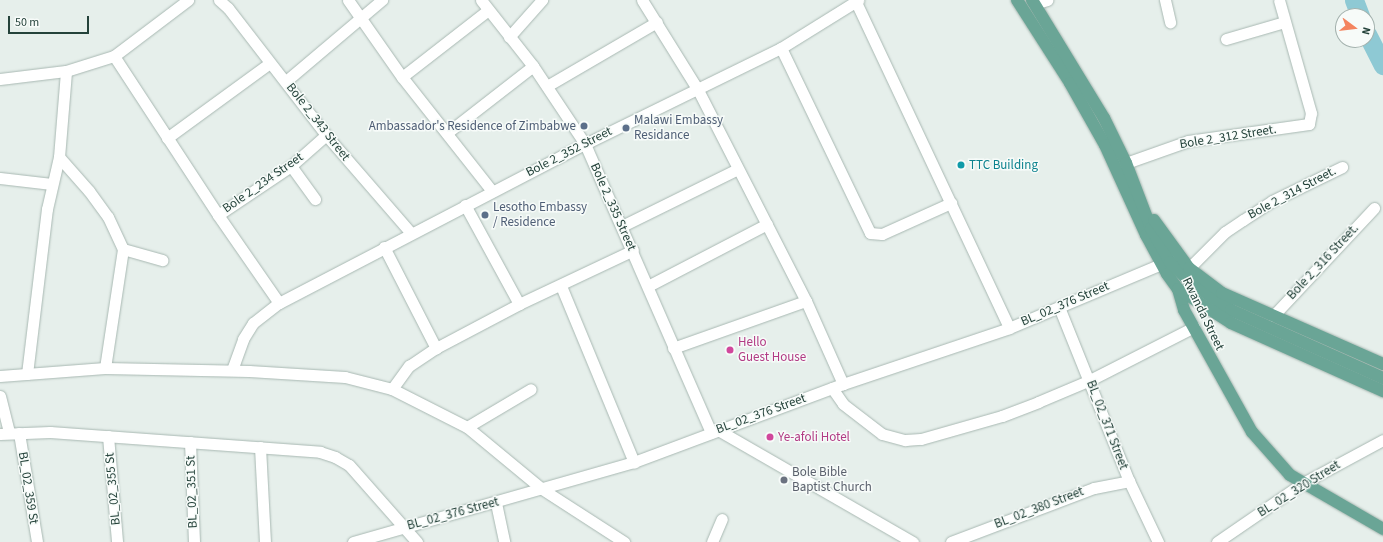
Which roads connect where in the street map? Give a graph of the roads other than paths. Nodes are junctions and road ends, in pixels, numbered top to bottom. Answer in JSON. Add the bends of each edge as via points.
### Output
{"nodes":[{"id":1,"x":188,"y":0,"type":"edge"},
{"id":2,"x":219,"y":0,"type":"edge"},
{"id":3,"x":348,"y":0,"type":"edge"},
{"id":4,"x":382,"y":0,"type":"edge"},
{"id":5,"x":481,"y":0,"type":"edge"},
{"id":6,"x":542,"y":0,"type":"edge"},
{"id":7,"x":642,"y":0,"type":"edge"},
{"id":8,"x":856,"y":0,"type":"edge"},
{"id":9,"x":1017,"y":0,"type":"edge"},
{"id":10,"x":1047,"y":0,"type":"edge"},
{"id":11,"x":1165,"y":0,"type":"edge"},
{"id":12,"x":1279,"y":0,"type":"edge"},
{"id":13,"x":1033,"y":2,"type":"edge"},
{"id":14,"x":231,"y":4,"type":"edge"},
{"id":15,"x":488,"y":10,"type":"junction"},
{"id":16,"x":361,"y":17,"type":"junction"},
{"id":17,"x":657,"y":22,"type":"junction"},
{"id":18,"x":1170,"y":22,"type":"dead end"},
{"id":19,"x":1284,"y":22,"type":"junction"},
{"id":20,"x":509,"y":37,"type":"junction"},
{"id":21,"x":1226,"y":39,"type":"dead end"},
{"id":22,"x":781,"y":48,"type":"junction"},
{"id":23,"x":114,"y":56,"type":"junction"},
{"id":24,"x":270,"y":63,"type":"junction"},
{"id":25,"x":533,"y":66,"type":"junction"},
{"id":26,"x":66,"y":71,"type":"junction"},
{"id":27,"x":402,"y":77,"type":"junction"},
{"id":28,"x":0,"y":78,"type":"edge"},
{"id":29,"x":286,"y":81,"type":"junction"},
{"id":30,"x":547,"y":86,"type":"junction"},
{"id":31,"x":698,"y":90,"type":"junction"},
{"id":32,"x":447,"y":133,"type":"junction"},
{"id":33,"x":326,"y":134,"type":"junction"},
{"id":34,"x":167,"y":138,"type":"junction"},
{"id":35,"x":585,"y":144,"type":"junction"},
{"id":36,"x":59,"y":157,"type":"junction"},
{"id":37,"x":1126,"y":163,"type":"junction"},
{"id":38,"x":292,"y":166,"type":"junction"},
{"id":39,"x":1342,"y":167,"type":"dead end"},
{"id":40,"x":738,"y":169,"type":"junction"},
{"id":41,"x":0,"y":178,"type":"edge"},
{"id":42,"x":52,"y":184,"type":"junction"},
{"id":43,"x":492,"y":191,"type":"junction"},
{"id":44,"x":314,"y":199,"type":"dead end"},
{"id":45,"x":951,"y":203,"type":"junction"},
{"id":46,"x":465,"y":205,"type":"junction"},
{"id":47,"x":1374,"y":208,"type":"dead end"},
{"id":48,"x":1145,"y":212,"type":"junction"},
{"id":49,"x":218,"y":215,"type":"junction"},
{"id":50,"x":767,"y":224,"type":"junction"},
{"id":51,"x":622,"y":226,"type":"junction"},
{"id":52,"x":410,"y":233,"type":"junction"},
{"id":53,"x":384,"y":246,"type":"junction"},
{"id":54,"x":123,"y":249,"type":"junction"},
{"id":55,"x":633,"y":250,"type":"junction"},
{"id":56,"x":162,"y":260,"type":"dead end"},
{"id":57,"x":1161,"y":264,"type":"junction"},
{"id":58,"x":1189,"y":268,"type":"junction"},
{"id":59,"x":561,"y":286,"type":"junction"},
{"id":60,"x":648,"y":286,"type":"junction"},
{"id":61,"x":1178,"y":289,"type":"junction"},
{"id":62,"x":806,"y":301,"type":"junction"},
{"id":63,"x":279,"y":303,"type":"junction"},
{"id":64,"x":519,"y":304,"type":"junction"},
{"id":65,"x":1060,"y":307,"type":"junction"},
{"id":66,"x":1273,"y":316,"type":"junction"},
{"id":67,"x":1194,"y":326,"type":"junction"},
{"id":68,"x":1009,"y":328,"type":"junction"},
{"id":69,"x":436,"y":348,"type":"junction"},
{"id":70,"x":673,"y":348,"type":"junction"},
{"id":71,"x":1383,"y":364,"type":"edge"},
{"id":72,"x":105,"y":368,"type":"junction"},
{"id":73,"x":232,"y":370,"type":"junction"},
{"id":74,"x":27,"y":374,"type":"junction"},
{"id":75,"x":0,"y":376,"type":"edge"},
{"id":76,"x":1383,"y":378,"type":"edge"},
{"id":77,"x":1090,"y":380,"type":"junction"},
{"id":78,"x":843,"y":384,"type":"junction"},
{"id":79,"x":832,"y":388,"type":"junction"},
{"id":80,"x":531,"y":389,"type":"dead end"},
{"id":81,"x":392,"y":390,"type":"junction"},
{"id":82,"x":1383,"y":391,"type":"edge"},
{"id":83,"x":0,"y":396,"type":"edge"},
{"id":84,"x":467,"y":427,"type":"junction"},
{"id":85,"x":714,"y":432,"type":"junction"},
{"id":86,"x":9,"y":433,"type":"edge"},
{"id":87,"x":108,"y":436,"type":"junction"},
{"id":88,"x":1383,"y":440,"type":"edge"},
{"id":89,"x":190,"y":442,"type":"junction"},
{"id":90,"x":260,"y":447,"type":"junction"},
{"id":91,"x":634,"y":462,"type":"junction"},
{"id":92,"x":1129,"y":481,"type":"junction"},
{"id":93,"x":1303,"y":483,"type":"junction"},
{"id":94,"x":542,"y":489,"type":"junction"},
{"id":95,"x":496,"y":503,"type":"junction"},
{"id":96,"x":722,"y":519,"type":"dead end"},
{"id":97,"x":406,"y":526,"type":"junction"},
{"id":98,"x":1383,"y":529,"type":"edge"},
{"id":99,"x":906,"y":540,"type":"edge"},
{"id":100,"x":37,"y":542,"type":"edge"},
{"id":101,"x":117,"y":542,"type":"edge"},
{"id":102,"x":194,"y":542,"type":"edge"},
{"id":103,"x":265,"y":542,"type":"edge"},
{"id":104,"x":353,"y":542,"type":"edge"},
{"id":105,"x":417,"y":542,"type":"edge"},
{"id":106,"x":504,"y":542,"type":"edge"},
{"id":107,"x":624,"y":542,"type":"edge"},
{"id":108,"x":712,"y":542,"type":"edge"},
{"id":109,"x":951,"y":542,"type":"edge"},
{"id":110,"x":1158,"y":542,"type":"edge"},
{"id":111,"x":1217,"y":542,"type":"edge"}],
"edges":[{"from":1,"to":23,"type":"street"},
{"from":2,"to":14,"type":"street","name":"Bole 2_343 Street"},
{"from":3,"to":16,"type":"street"},
{"from":4,"to":16,"type":"street"},
{"from":5,"to":15,"type":"street","name":"Bole 2_335 Street"},
{"from":6,"to":20,"type":"street"},
{"from":7,"to":17,"type":"street"},
{"from":8,"to":22,"type":"street","name":"Bole 2_352 Street"},
{"from":8,"to":45,"type":"street"},
{"from":9,"to":57,"type":"main road","name":"Rwanda Street","via":[[1070,83],[1105,145]]},
{"from":10,"to":13,"type":"street"},
{"from":11,"to":18,"type":"street"},
{"from":12,"to":19,"type":"street"},
{"from":13,"to":37,"type":"main road","name":"Rwanda Street","via":[[1104,118]]},
{"from":14,"to":24,"type":"street","name":"Bole 2_343 Street"},
{"from":15,"to":20,"type":"street","name":"Bole 2_335 Street"},
{"from":15,"to":27,"type":"street"},
{"from":16,"to":27,"type":"street"},
{"from":16,"to":29,"type":"street"},
{"from":17,"to":30,"type":"street"},
{"from":17,"to":31,"type":"street"},
{"from":19,"to":21,"type":"street"},
{"from":19,"to":37,"type":"street","name":"Bole 2_312 Street.","via":[[1311,113],[1309,124],[1188,141]]},
{"from":20,"to":25,"type":"street","name":"Bole 2_335 Street"},
{"from":22,"to":31,"type":"street","name":"Bole 2_352 Street"},
{"from":22,"to":45,"type":"street","via":[[870,234],[882,234]]},
{"from":23,"to":26,"type":"street"},
{"from":23,"to":34,"type":"street"},
{"from":24,"to":29,"type":"street","name":"Bole 2_343 Street"},
{"from":24,"to":34,"type":"street"},
{"from":25,"to":30,"type":"street","name":"Bole 2_335 Street"},
{"from":25,"to":32,"type":"street"},
{"from":26,"to":28,"type":"street"},
{"from":26,"to":36,"type":"street"},
{"from":27,"to":32,"type":"street"},
{"from":29,"to":33,"type":"street","name":"Bole 2_343 Street"},
{"from":30,"to":35,"type":"street","name":"Bole 2_335 Street"},
{"from":31,"to":35,"type":"street","name":"Bole 2_352 Street"},
{"from":31,"to":40,"type":"street"},
{"from":32,"to":43,"type":"street"},
{"from":33,"to":38,"type":"street","name":"Bole 2_234 Street"},
{"from":33,"to":52,"type":"street","name":"Bole 2_343 Street"},
{"from":34,"to":49,"type":"street"},
{"from":35,"to":43,"type":"street","name":"Bole 2_352 Street"},
{"from":35,"to":51,"type":"street","name":"Bole 2_335 Street"},
{"from":36,"to":42,"type":"street"},
{"from":36,"to":54,"type":"street","via":[[104,212]]},
{"from":37,"to":48,"type":"main road","name":"Rwanda Street"},
{"from":38,"to":44,"type":"street"},
{"from":38,"to":49,"type":"street","name":"Bole 2_234 Street"},
{"from":39,"to":58,"type":"street","name":"Bole 2_314 Street.","via":[[1272,201],[1243,220],[1225,232]]},
{"from":40,"to":50,"type":"street"},
{"from":40,"to":51,"type":"street"},
{"from":41,"to":42,"type":"street"},
{"from":42,"to":74,"type":"street"},
{"from":43,"to":46,"type":"street","name":"Bole 2_352 Street"},
{"from":45,"to":68,"type":"street"},
{"from":46,"to":52,"type":"street","name":"Bole 2_352 Street"},
{"from":46,"to":64,"type":"street"},
{"from":47,"to":66,"type":"street","name":"Bole 2_316 Street."},
{"from":48,"to":58,"type":"main road","name":"Rwanda Street","via":[[1154,220]]},
{"from":48,"to":76,"type":"main road","via":[[1170,262],[1190,282],[1216,301],[1260,324]]},
{"from":49,"to":63,"type":"street"},
{"from":50,"to":60,"type":"street"},
{"from":50,"to":62,"type":"street"},
{"from":51,"to":55,"type":"street","name":"Bole 2_335 Street"},
{"from":52,"to":53,"type":"street","name":"Bole 2_352 Street"},
{"from":53,"to":63,"type":"street","name":"Bole 2_352 Street"},
{"from":53,"to":69,"type":"street"},
{"from":54,"to":56,"type":"street"},
{"from":54,"to":72,"type":"street"},
{"from":55,"to":59,"type":"street"},
{"from":55,"to":60,"type":"street","name":"Bole 2_335 Street"},
{"from":57,"to":61,"type":"main road","name":"Rwanda Street"},
{"from":57,"to":65,"type":"street","name":"BL_02_376 Street"},
{"from":58,"to":66,"type":"main road","name":"Rwanda Street","via":[[1222,293]]},
{"from":59,"to":64,"type":"street"},
{"from":59,"to":91,"type":"street"},
{"from":60,"to":70,"type":"street","name":"Bole 2_335 Street"},
{"from":61,"to":67,"type":"main road","name":"Rwanda Street","via":[[1184,310]]},
{"from":61,"to":82,"type":"main road","via":[[1231,323]]},
{"from":62,"to":70,"type":"street"},
{"from":62,"to":78,"type":"street"},
{"from":63,"to":73,"type":"street","name":"Bole 2_352 Street","via":[[253,323],[243,339]]},
{"from":64,"to":69,"type":"street"},
{"from":65,"to":68,"type":"street","name":"BL_02_376 Street"},
{"from":65,"to":77,"type":"street","name":"BL_02_371 Street"},
{"from":66,"to":71,"type":"main road","name":"Rwanda Street"},
{"from":67,"to":77,"type":"street"},
{"from":67,"to":93,"type":"main road","name":"Rwanda Street","via":[[1252,432],[1290,475]]},
{"from":68,"to":78,"type":"street","name":"BL_02_376 Street"},
{"from":69,"to":81,"type":"street","via":[[409,366]]},
{"from":70,"to":85,"type":"street","name":"Bole 2_335 Street"},
{"from":72,"to":73,"type":"street"},
{"from":72,"to":74,"type":"street"},
{"from":73,"to":81,"type":"street","via":[[344,377]]},
{"from":74,"to":75,"type":"street"},
{"from":77,"to":79,"type":"street","via":[[1002,416],[921,439],[905,440],[894,439],[868,425],[843,404]]},
{"from":77,"to":92,"type":"street","name":"BL_02_371 Street"},
{"from":78,"to":79,"type":"street","name":"BL_02_376 Street"},
{"from":79,"to":85,"type":"street","name":"BL_02_376 Street"},
{"from":80,"to":84,"type":"street"},
{"from":81,"to":84,"type":"street"},
{"from":83,"to":86,"type":"street","name":"BL_02_359 St"},
{"from":84,"to":94,"type":"street"},
{"from":85,"to":91,"type":"street","name":"BL_02_376 Street"},
{"from":85,"to":99,"type":"street"},
{"from":86,"to":87,"type":"street","via":[[50,432]]},
{"from":86,"to":100,"type":"street","name":"BL_02_359 St"},
{"from":87,"to":89,"type":"street"},
{"from":87,"to":101,"type":"street","name":"BL_02_355 St"},
{"from":88,"to":93,"type":"street","name":"BL_02_320 Street"},
{"from":89,"to":90,"type":"street"},
{"from":89,"to":102,"type":"street","name":"BL_02_351 St"},
{"from":90,"to":97,"type":"street","via":[[320,452],[335,457],[349,465]]},
{"from":90,"to":103,"type":"street"},
{"from":91,"to":94,"type":"street","name":"BL_02_376 Street"},
{"from":92,"to":109,"type":"street","name":"BL_02_380 Street","via":[[1094,488]]},
{"from":92,"to":110,"type":"street","name":"BL_02_371 Street"},
{"from":93,"to":98,"type":"main road","name":"Rwanda Street"},
{"from":93,"to":111,"type":"street","name":"BL_02_320 Street"},
{"from":94,"to":95,"type":"street","name":"BL_02_376 Street"},
{"from":94,"to":107,"type":"street"},
{"from":95,"to":97,"type":"street","name":"BL_02_376 Street"},
{"from":95,"to":106,"type":"street"},
{"from":96,"to":108,"type":"street"},
{"from":97,"to":104,"type":"street","name":"BL_02_376 Street"},
{"from":97,"to":105,"type":"street"}]}
